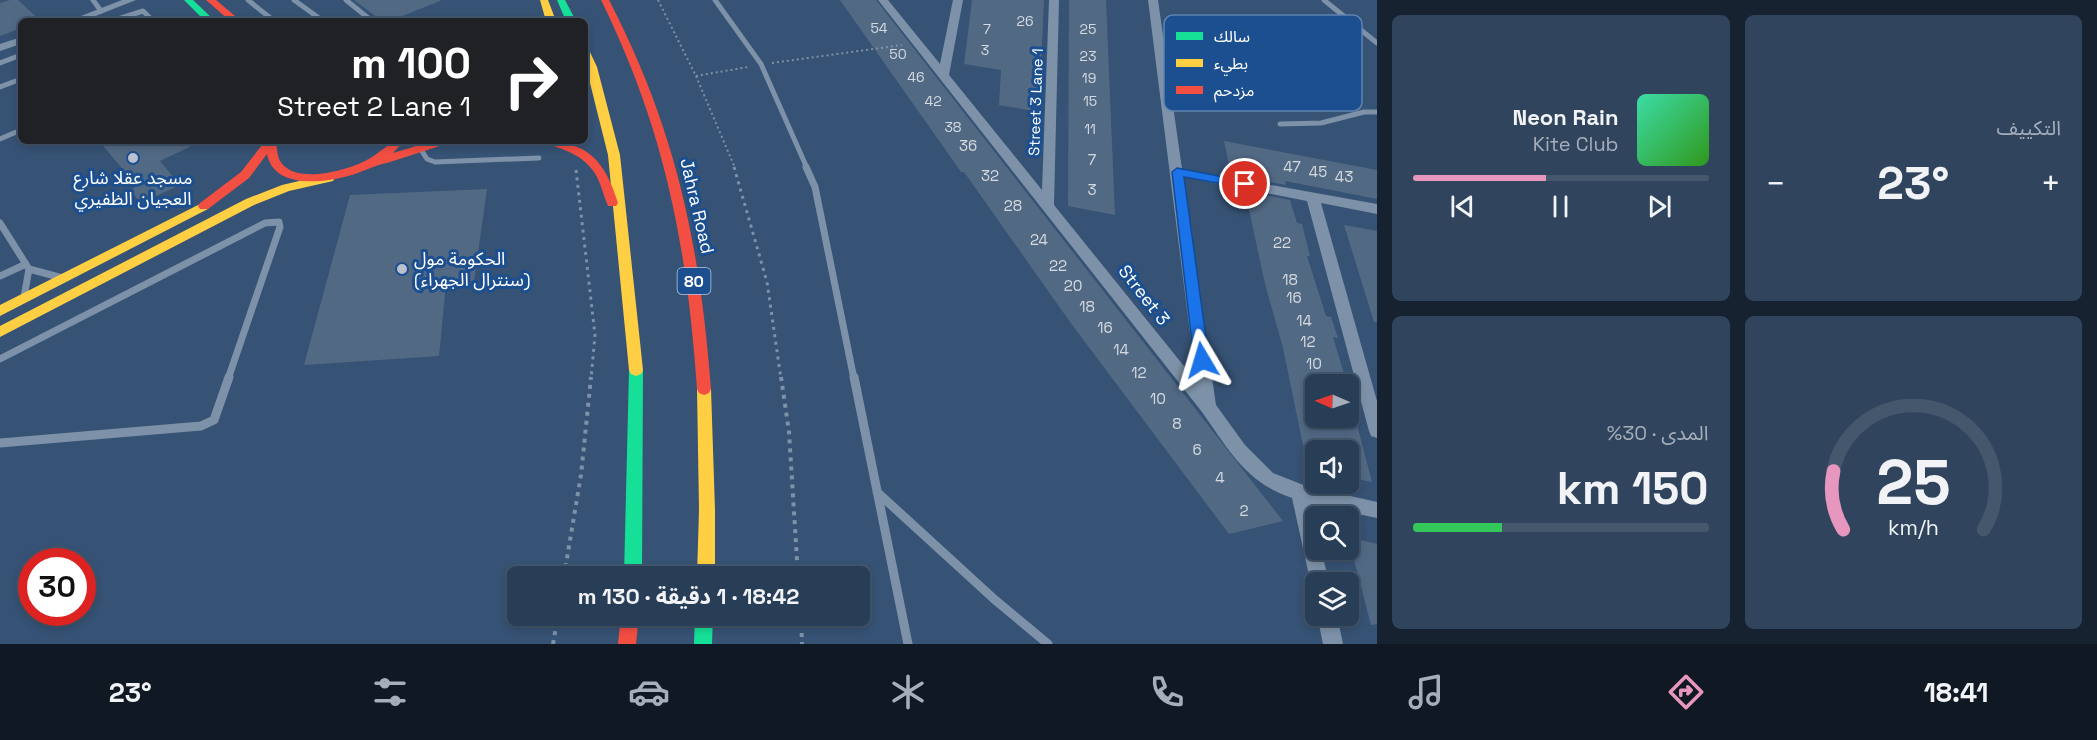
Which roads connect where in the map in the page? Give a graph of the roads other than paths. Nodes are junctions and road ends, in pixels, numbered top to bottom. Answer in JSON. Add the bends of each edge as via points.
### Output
{"nodes":[{"id":1,"x":93,"y":0,"type":"edge"},
{"id":2,"x":131,"y":0,"type":"edge"},
{"id":3,"x":188,"y":0,"type":"edge"},
{"id":4,"x":210,"y":0,"type":"edge"},
{"id":5,"x":248,"y":0,"type":"edge"},
{"id":6,"x":294,"y":0,"type":"edge"},
{"id":7,"x":346,"y":0,"type":"edge"},
{"id":8,"x":544,"y":0,"type":"edge"},
{"id":9,"x":561,"y":0,"type":"edge"},
{"id":10,"x":605,"y":0,"type":"edge"},
{"id":11,"x":715,"y":0,"type":"edge"},
{"id":12,"x":883,"y":0,"type":"edge"},
{"id":13,"x":958,"y":0,"type":"edge"},
{"id":14,"x":1054,"y":0,"type":"edge"},
{"id":15,"x":1153,"y":0,"type":"edge"},
{"id":16,"x":1324,"y":0,"type":"edge"},
{"id":17,"x":101,"y":11,"type":"junction"},
{"id":18,"x":1342,"y":15,"type":"edge"},
{"id":19,"x":82,"y":18,"type":"edge"},
{"id":20,"x":120,"y":18,"type":"edge"},
{"id":21,"x":150,"y":18,"type":"edge"},
{"id":22,"x":207,"y":18,"type":"edge"},
{"id":23,"x":232,"y":18,"type":"edge"},
{"id":24,"x":270,"y":18,"type":"edge"},
{"id":25,"x":319,"y":18,"type":"edge"},
{"id":26,"x":370,"y":18,"type":"edge"},
{"id":27,"x":550,"y":18,"type":"edge"},
{"id":28,"x":570,"y":18,"type":"edge"},
{"id":29,"x":1362,"y":31,"type":"edge"},
{"id":30,"x":18,"y":41,"type":"edge"},
{"id":31,"x":1377,"y":43,"type":"edge"},
{"id":32,"x":0,"y":48,"type":"edge"},
{"id":33,"x":18,"y":56,"type":"edge"},
{"id":34,"x":588,"y":58,"type":"edge"},
{"id":35,"x":0,"y":63,"type":"edge"},
{"id":36,"x":944,"y":75,"type":"junction"},
{"id":37,"x":1164,"y":79,"type":"edge"},
{"id":38,"x":18,"y":80,"type":"edge"},
{"id":39,"x":0,"y":87,"type":"edge"},
{"id":40,"x":1168,"y":111,"type":"edge"},
{"id":41,"x":1377,"y":112,"type":"edge"},
{"id":42,"x":1280,"y":124,"type":"dead end"},
{"id":43,"x":18,"y":131,"type":"edge"},
{"id":44,"x":0,"y":139,"type":"edge"},
{"id":45,"x":269,"y":144,"type":"edge"},
{"id":46,"x":271,"y":144,"type":"edge"},
{"id":47,"x":397,"y":144,"type":"edge"},
{"id":48,"x":434,"y":144,"type":"edge"},
{"id":49,"x":559,"y":144,"type":"edge"},
{"id":50,"x":420,"y":148,"type":"junction"},
{"id":51,"x":539,"y":158,"type":"dead end"},
{"id":52,"x":376,"y":162,"type":"junction"},
{"id":53,"x":1177,"y":172,"type":"junction"},
{"id":54,"x":329,"y":178,"type":"junction"},
{"id":55,"x":1313,"y":197,"type":"junction"},
{"id":56,"x":1048,"y":205,"type":"junction"},
{"id":57,"x":1377,"y":209,"type":"edge"},
{"id":58,"x":0,"y":224,"type":"edge"},
{"id":59,"x":27,"y":267,"type":"junction"},
{"id":60,"x":626,"y":269,"type":"junction"},
{"id":61,"x":0,"y":276,"type":"edge"},
{"id":62,"x":65,"y":278,"type":"junction"},
{"id":63,"x":23,"y":299,"type":"junction"},
{"id":64,"x":0,"y":311,"type":"edge"},
{"id":65,"x":0,"y":332,"type":"edge"},
{"id":66,"x":0,"y":359,"type":"edge"},
{"id":67,"x":1208,"y":407,"type":"junction"},
{"id":68,"x":1377,"y":431,"type":"edge"},
{"id":69,"x":0,"y":443,"type":"edge"},
{"id":70,"x":1299,"y":491,"type":"junction"},
{"id":71,"x":877,"y":492,"type":"junction"},
{"id":72,"x":1377,"y":510,"type":"edge"},
{"id":73,"x":633,"y":566,"type":"edge"},
{"id":74,"x":706,"y":566,"type":"edge"},
{"id":75,"x":1317,"y":572,"type":"edge"},
{"id":76,"x":629,"y":626,"type":"edge"},
{"id":77,"x":704,"y":626,"type":"edge"},
{"id":78,"x":1329,"y":626,"type":"edge"},
{"id":79,"x":627,"y":644,"type":"edge"},
{"id":80,"x":703,"y":644,"type":"edge"},
{"id":81,"x":908,"y":644,"type":"edge"},
{"id":82,"x":1048,"y":644,"type":"edge"},
{"id":83,"x":1333,"y":644,"type":"edge"}],
"edges":[{"from":1,"to":17,"type":"lane"},
{"from":2,"to":17,"type":"street"},
{"from":3,"to":22,"type":"main road"},
{"from":4,"to":23,"type":"main road"},
{"from":5,"to":24,"type":"lane"},
{"from":6,"to":25,"type":"lane"},
{"from":7,"to":26,"type":"lane"},
{"from":8,"to":27,"type":"main road"},
{"from":9,"to":28,"type":"main road"},
{"from":10,"to":74,"type":"main road","name":"Jahra Road","number":"80","via":[[636,59],[661,136],[693,269],[702,349]]},
{"from":11,"to":71,"type":"lane","via":[[761,64],[815,187]]},
{"from":12,"to":36,"type":"street","name":"Street 3"},
{"from":13,"to":36,"type":"street"},
{"from":14,"to":56,"type":"street","name":"Street 3 Lane 1"},
{"from":15,"to":37,"type":"street","name":"Street 3"},
{"from":16,"to":18,"type":"lane"},
{"from":17,"to":19,"type":"street"},
{"from":20,"to":21,"type":"lane","via":[[139,11]]},
{"from":29,"to":31,"type":"lane"},
{"from":30,"to":32,"type":"street"},
{"from":33,"to":35,"type":"lane"},
{"from":34,"to":60,"type":"main road","via":[[614,155]]},
{"from":36,"to":56,"type":"street","name":"Street 3"},
{"from":38,"to":39,"type":"lane"},
{"from":40,"to":53,"type":"street","name":"Street 3"},
{"from":41,"to":42,"type":"lane","via":[[1321,123]]},
{"from":43,"to":44,"type":"lane"},
{"from":45,"to":62,"type":"main road","via":[[245,175],[222,195]]},
{"from":46,"to":54,"type":"main road","via":[[270,154],[283,169],[308,178]]},
{"from":47,"to":52,"type":"main road"},
{"from":48,"to":50,"type":"main road"},
{"from":49,"to":60,"type":"main road","via":[[582,152],[605,175]]},
{"from":50,"to":51,"type":"lane","via":[[427,159],[435,162]]},
{"from":50,"to":52,"type":"main road"},
{"from":52,"to":54,"type":"main road"},
{"from":53,"to":55,"type":"street"},
{"from":53,"to":67,"type":"street","name":"Street 3"},
{"from":54,"to":65,"type":"main road","via":[[250,202]]},
{"from":55,"to":57,"type":"street"},
{"from":55,"to":68,"type":"street"},
{"from":56,"to":67,"type":"street","name":"Street 3"},
{"from":58,"to":59,"type":"lane"},
{"from":59,"to":61,"type":"lane"},
{"from":59,"to":62,"type":"lane"},
{"from":59,"to":63,"type":"lane"},
{"from":60,"to":73,"type":"main road","via":[[636,357]]},
{"from":62,"to":63,"type":"main road"},
{"from":63,"to":64,"type":"main road"},
{"from":66,"to":69,"type":"lane","via":[[265,223],[279,222],[214,420],[201,426]]},
{"from":67,"to":70,"type":"street","via":[[1260,473],[1277,485]]},
{"from":70,"to":72,"type":"street"},
{"from":70,"to":75,"type":"street"},
{"from":71,"to":81,"type":"lane"},
{"from":71,"to":82,"type":"lane"},
{"from":76,"to":79,"type":"main road"},
{"from":77,"to":80,"type":"main road"},
{"from":78,"to":83,"type":"street"}]}
